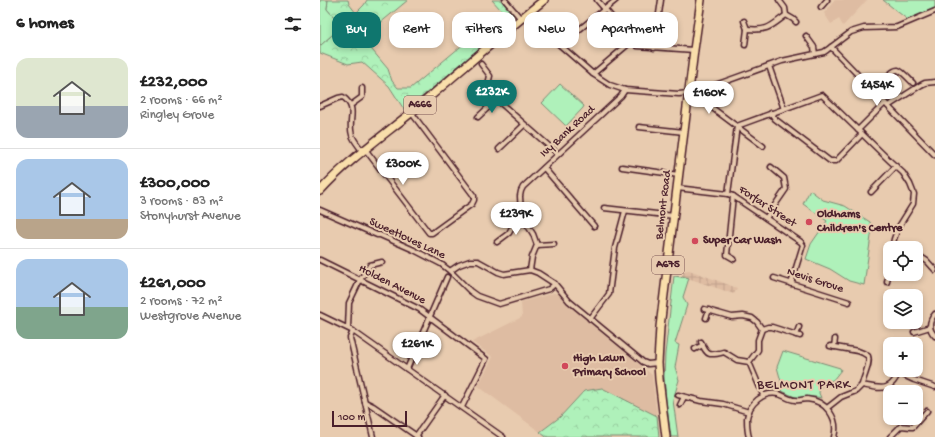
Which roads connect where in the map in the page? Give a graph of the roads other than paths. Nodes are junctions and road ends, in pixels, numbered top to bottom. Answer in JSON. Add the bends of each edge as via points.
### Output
{"nodes":[{"id":1,"x":505,"y":0,"type":"edge"},
{"id":2,"x":544,"y":0,"type":"edge"},
{"id":3,"x":597,"y":0,"type":"edge"},
{"id":4,"x":616,"y":0,"type":"edge"},
{"id":5,"x":661,"y":0,"type":"edge"},
{"id":6,"x":701,"y":0,"type":"edge"},
{"id":7,"x":779,"y":0,"type":"edge"},
{"id":8,"x":827,"y":0,"type":"edge"},
{"id":9,"x":821,"y":7,"type":"dead end"},
{"id":10,"x":605,"y":9,"type":"junction"},
{"id":11,"x":935,"y":11,"type":"edge"},
{"id":12,"x":529,"y":12,"type":"edge"},
{"id":13,"x":608,"y":12,"type":"edge"},
{"id":14,"x":659,"y":12,"type":"edge"},
{"id":15,"x":786,"y":15,"type":"junction"},
{"id":16,"x":524,"y":16,"type":"edge"},
{"id":17,"x":521,"y":19,"type":"junction"},
{"id":18,"x":744,"y":21,"type":"dead end"},
{"id":19,"x":796,"y":22,"type":"dead end"},
{"id":20,"x":747,"y":29,"type":"junction"},
{"id":21,"x":579,"y":30,"type":"edge"},
{"id":22,"x":806,"y":36,"type":"dead end"},
{"id":23,"x":745,"y":45,"type":"dead end"},
{"id":24,"x":831,"y":47,"type":"junction"},
{"id":25,"x":563,"y":48,"type":"edge"},
{"id":26,"x":624,"y":48,"type":"edge"},
{"id":27,"x":654,"y":48,"type":"edge"},
{"id":28,"x":694,"y":50,"type":"junction"},
{"id":29,"x":816,"y":54,"type":"junction"},
{"id":30,"x":481,"y":64,"type":"dead end"},
{"id":31,"x":769,"y":66,"type":"junction"},
{"id":32,"x":593,"y":74,"type":"junction"},
{"id":33,"x":935,"y":82,"type":"edge"},
{"id":34,"x":913,"y":83,"type":"dead end"},
{"id":35,"x":362,"y":88,"type":"dead end"},
{"id":36,"x":625,"y":90,"type":"junction"},
{"id":37,"x":874,"y":92,"type":"junction"},
{"id":38,"x":692,"y":93,"type":"junction"},
{"id":39,"x":496,"y":100,"type":"junction"},
{"id":40,"x":886,"y":104,"type":"junction"},
{"id":41,"x":350,"y":105,"type":"junction"},
{"id":42,"x":320,"y":106,"type":"edge"},
{"id":43,"x":784,"y":109,"type":"junction"},
{"id":44,"x":411,"y":112,"type":"junction"},
{"id":45,"x":771,"y":113,"type":"junction"},
{"id":46,"x":478,"y":118,"type":"dead end"},
{"id":47,"x":524,"y":125,"type":"junction"},
{"id":48,"x":737,"y":126,"type":"junction"},
{"id":49,"x":639,"y":127,"type":"dead end"},
{"id":50,"x":858,"y":130,"type":"junction"},
{"id":51,"x":684,"y":132,"type":"junction"},
{"id":52,"x":862,"y":134,"type":"junction"},
{"id":53,"x":763,"y":146,"type":"dead end"},
{"id":54,"x":499,"y":149,"type":"dead end"},
{"id":55,"x":364,"y":150,"type":"junction"},
{"id":56,"x":558,"y":154,"type":"junction"},
{"id":57,"x":935,"y":155,"type":"edge"},
{"id":58,"x":896,"y":166,"type":"junction"},
{"id":59,"x":622,"y":167,"type":"dead end"},
{"id":60,"x":771,"y":167,"type":"dead end"},
{"id":61,"x":544,"y":168,"type":"junction"},
{"id":62,"x":679,"y":174,"type":"junction"},
{"id":63,"x":677,"y":188,"type":"junction"},
{"id":64,"x":320,"y":191,"type":"edge"},
{"id":65,"x":871,"y":192,"type":"dead end"},
{"id":66,"x":728,"y":194,"type":"junction"},
{"id":67,"x":733,"y":196,"type":"junction"},
{"id":68,"x":604,"y":208,"type":"dead end"},
{"id":69,"x":320,"y":210,"type":"edge"},
{"id":70,"x":625,"y":211,"type":"junction"},
{"id":71,"x":521,"y":215,"type":"junction"},
{"id":72,"x":674,"y":216,"type":"junction"},
{"id":73,"x":766,"y":218,"type":"junction"},
{"id":74,"x":594,"y":226,"type":"dead end"},
{"id":75,"x":894,"y":241,"type":"edge"},
{"id":76,"x":497,"y":242,"type":"dead end"},
{"id":77,"x":554,"y":244,"type":"dead end"},
{"id":78,"x":536,"y":245,"type":"junction"},
{"id":79,"x":923,"y":258,"type":"edge"},
{"id":80,"x":734,"y":259,"type":"dead end"},
{"id":81,"x":320,"y":260,"type":"edge"},
{"id":82,"x":382,"y":262,"type":"dead end"},
{"id":83,"x":530,"y":270,"type":"junction"},
{"id":84,"x":935,"y":270,"type":"edge"},
{"id":85,"x":450,"y":271,"type":"junction"},
{"id":86,"x":447,"y":277,"type":"dead end"},
{"id":87,"x":774,"y":278,"type":"dead end"},
{"id":88,"x":360,"y":280,"type":"junction"},
{"id":89,"x":555,"y":284,"type":"junction"},
{"id":90,"x":791,"y":284,"type":"junction"},
{"id":91,"x":849,"y":302,"type":"dead end"},
{"id":92,"x":935,"y":314,"type":"edge"},
{"id":93,"x":320,"y":315,"type":"edge"},
{"id":94,"x":430,"y":316,"type":"junction"},
{"id":95,"x":706,"y":318,"type":"dead end"},
{"id":96,"x":590,"y":319,"type":"junction"},
{"id":97,"x":930,"y":327,"type":"junction"},
{"id":98,"x":348,"y":328,"type":"junction"},
{"id":99,"x":799,"y":328,"type":"dead end"},
{"id":100,"x":762,"y":329,"type":"junction"},
{"id":101,"x":353,"y":331,"type":"junction"},
{"id":102,"x":914,"y":332,"type":"dead end"},
{"id":103,"x":935,"y":336,"type":"edge"},
{"id":104,"x":836,"y":339,"type":"dead end"},
{"id":105,"x":695,"y":349,"type":"dead end"},
{"id":106,"x":749,"y":362,"type":"junction"},
{"id":107,"x":658,"y":363,"type":"junction"},
{"id":108,"x":407,"y":369,"type":"junction"},
{"id":109,"x":898,"y":377,"type":"edge"},
{"id":110,"x":909,"y":377,"type":"edge"},
{"id":111,"x":862,"y":385,"type":"junction"},
{"id":112,"x":935,"y":387,"type":"edge"},
{"id":113,"x":444,"y":395,"type":"junction"},
{"id":114,"x":678,"y":395,"type":"dead end"},
{"id":115,"x":763,"y":395,"type":"junction"},
{"id":116,"x":684,"y":397,"type":"junction"},
{"id":117,"x":365,"y":402,"type":"junction"},
{"id":118,"x":680,"y":405,"type":"dead end"},
{"id":119,"x":462,"y":407,"type":"junction"},
{"id":120,"x":827,"y":408,"type":"junction"},
{"id":121,"x":927,"y":411,"type":"dead end"},
{"id":122,"x":749,"y":412,"type":"junction"},
{"id":123,"x":900,"y":426,"type":"joint"},
{"id":124,"x":417,"y":436,"type":"edge"},
{"id":125,"x":373,"y":437,"type":"edge"},
{"id":126,"x":503,"y":437,"type":"edge"},
{"id":127,"x":666,"y":437,"type":"edge"},
{"id":128,"x":748,"y":437,"type":"edge"},
{"id":129,"x":834,"y":437,"type":"edge"},
{"id":130,"x":890,"y":437,"type":"edge"}],
"edges":[{"from":1,"to":17,"type":"street"},
{"from":2,"to":12,"type":"main road","number":"A666"},
{"from":3,"to":10,"type":"street"},
{"from":4,"to":10,"type":"street"},
{"from":5,"to":14,"type":"street"},
{"from":6,"to":28,"type":"main road","name":"Belmont Road","number":"A675"},
{"from":7,"to":15,"type":"street","via":[[785,8]]},
{"from":8,"to":9,"type":"street"},
{"from":10,"to":13,"type":"street"},
{"from":10,"to":21,"type":"street"},
{"from":11,"to":24,"type":"street","via":[[897,27],[864,28],[851,32]]},
{"from":15,"to":19,"type":"street"},
{"from":15,"to":20,"type":"street","via":[[763,30]]},
{"from":16,"to":17,"type":"main road","number":"A666"},
{"from":17,"to":44,"type":"main road","number":"A666"},
{"from":18,"to":20,"type":"street"},
{"from":20,"to":23,"type":"street"},
{"from":22,"to":29,"type":"street"},
{"from":24,"to":29,"type":"street"},
{"from":24,"to":37,"type":"street"},
{"from":25,"to":32,"type":"street"},
{"from":26,"to":32,"type":"street"},
{"from":27,"to":28,"type":"street"},
{"from":28,"to":38,"type":"main road","name":"Belmont Road","number":"A675"},
{"from":29,"to":31,"type":"street"},
{"from":30,"to":39,"type":"street","via":[[490,76],[487,90]]},
{"from":31,"to":38,"type":"street"},
{"from":31,"to":43,"type":"street"},
{"from":32,"to":36,"type":"street","via":[[610,85]]},
{"from":33,"to":40,"type":"street","via":[[925,83]]},
{"from":34,"to":37,"type":"street","via":[[896,70]]},
{"from":35,"to":41,"type":"street","via":[[362,97]]},
{"from":36,"to":38,"type":"street"},
{"from":36,"to":56,"type":"street","name":"Ivy Bank Road"},
{"from":37,"to":40,"type":"street"},
{"from":38,"to":48,"type":"street"},
{"from":38,"to":51,"type":"main road","name":"Belmont Road","number":"A675"},
{"from":39,"to":46,"type":"street"},
{"from":39,"to":47,"type":"street"},
{"from":40,"to":50,"type":"street"},
{"from":40,"to":57,"type":"street"},
{"from":41,"to":42,"type":"street","via":[[343,97]]},
{"from":41,"to":55,"type":"street","via":[[352,136]]},
{"from":43,"to":45,"type":"street"},
{"from":43,"to":50,"type":"street","via":[[822,95]]},
{"from":44,"to":55,"type":"main road","number":"A666"},
{"from":44,"to":55,"type":"street","via":[[474,196],[472,204],[432,233],[428,233]]},
{"from":45,"to":48,"type":"street"},
{"from":45,"to":52,"type":"street","via":[[775,119],[830,161],[836,161]]},
{"from":47,"to":54,"type":"street"},
{"from":47,"to":56,"type":"street"},
{"from":48,"to":53,"type":"street"},
{"from":48,"to":66,"type":"street"},
{"from":49,"to":51,"type":"street"},
{"from":50,"to":52,"type":"street"},
{"from":51,"to":62,"type":"main road","name":"Belmont Road","number":"A675"},
{"from":52,"to":58,"type":"street"},
{"from":55,"to":64,"type":"main road","number":"A666"},
{"from":56,"to":61,"type":"street","name":"Ivy Bank Road"},
{"from":58,"to":65,"type":"street"},
{"from":58,"to":75,"type":"street","via":[[910,184],[914,199]]},
{"from":59,"to":62,"type":"street"},
{"from":60,"to":73,"type":"street","via":[[784,178],[786,189]]},
{"from":61,"to":71,"type":"street","name":"Ivy Bank Road","via":[[521,191]]},
{"from":61,"to":74,"type":"street"},
{"from":62,"to":63,"type":"main road","name":"Belmont Road","number":"A675"},
{"from":63,"to":66,"type":"street","name":"Forfar Street"},
{"from":63,"to":72,"type":"main road","name":"Belmont Road","number":"A675"},
{"from":66,"to":67,"type":"street","name":"Forfar Street"},
{"from":67,"to":73,"type":"street","name":"Forfar Street"},
{"from":67,"to":80,"type":"street","via":[[727,255]]},
{"from":68,"to":70,"type":"street"},
{"from":69,"to":85,"type":"street","name":"Sweetloves Lane","via":[[414,250]]},
{"from":70,"to":72,"type":"street"},
{"from":70,"to":96,"type":"street","via":[[615,248],[609,294]]},
{"from":71,"to":76,"type":"street","via":[[509,233]]},
{"from":71,"to":78,"type":"street","via":[[533,234]]},
{"from":72,"to":107,"type":"main road","name":"Belmont Road","number":"A675"},
{"from":73,"to":90,"type":"street","name":"Forfar Street","via":[[803,245]]},
{"from":77,"to":78,"type":"street"},
{"from":78,"to":83,"type":"street"},
{"from":79,"to":84,"type":"street"},
{"from":81,"to":88,"type":"street","name":"Holden Avenue"},
{"from":82,"to":88,"type":"street","via":[[370,265]]},
{"from":83,"to":85,"type":"street","via":[[504,274],[478,261],[470,261]]},
{"from":83,"to":89,"type":"street"},
{"from":85,"to":89,"type":"street","name":"Sweetloves Lane","via":[[477,296],[498,304],[548,289]]},
{"from":86,"to":94,"type":"street"},
{"from":87,"to":90,"type":"street","name":"Nevis Grove"},
{"from":88,"to":94,"type":"street","name":"Holden Avenue","via":[[419,308]]},
{"from":88,"to":98,"type":"street","via":[[349,303]]},
{"from":89,"to":96,"type":"street","via":[[570,302]]},
{"from":90,"to":91,"type":"street","name":"Nevis Grove"},
{"from":92,"to":97,"type":"street"},
{"from":93,"to":98,"type":"street"},
{"from":94,"to":108,"type":"street"},
{"from":94,"to":119,"type":"street","name":"Holden Avenue","via":[[486,359]]},
{"from":95,"to":100,"type":"street","via":[[706,310],[732,317],[743,316],[752,318]]},
{"from":96,"to":107,"type":"street","via":[[643,362]]},
{"from":97,"to":102,"type":"street"},
{"from":97,"to":103,"type":"street"},
{"from":98,"to":101,"type":"street"},
{"from":99,"to":100,"type":"street","via":[[798,335],[772,327]]},
{"from":100,"to":106,"type":"street","via":[[758,350]]},
{"from":101,"to":108,"type":"street"},
{"from":101,"to":117,"type":"street","via":[[350,338]]},
{"from":104,"to":111,"type":"street","via":[[832,346],[858,351],[868,356]]},
{"from":105,"to":106,"type":"street","via":[[702,344],[709,354],[724,352],[737,360]]},
{"from":106,"to":115,"type":"street"},
{"from":107,"to":127,"type":"main road","name":"Belmont Road","number":"A675"},
{"from":108,"to":113,"type":"street"},
{"from":109,"to":111,"type":"street","via":[[889,386],[877,388]]},
{"from":110,"to":112,"type":"street"},
{"from":111,"to":120,"type":"street"},
{"from":113,"to":119,"type":"street"},
{"from":113,"to":124,"type":"street"},
{"from":114,"to":116,"type":"street"},
{"from":115,"to":120,"type":"street","via":[[777,393],[795,400],[812,400]]},
{"from":115,"to":122,"type":"street"},
{"from":116,"to":118,"type":"street"},
{"from":116,"to":122,"type":"street"},
{"from":117,"to":124,"type":"street"},
{"from":117,"to":125,"type":"street"},
{"from":119,"to":126,"type":"street"},
{"from":120,"to":129,"type":"street","via":[[835,425]]},
{"from":121,"to":123,"type":"street","via":[[924,418],[913,427]]},
{"from":122,"to":128,"type":"street"},
{"from":123,"to":130,"type":"street"}]}
